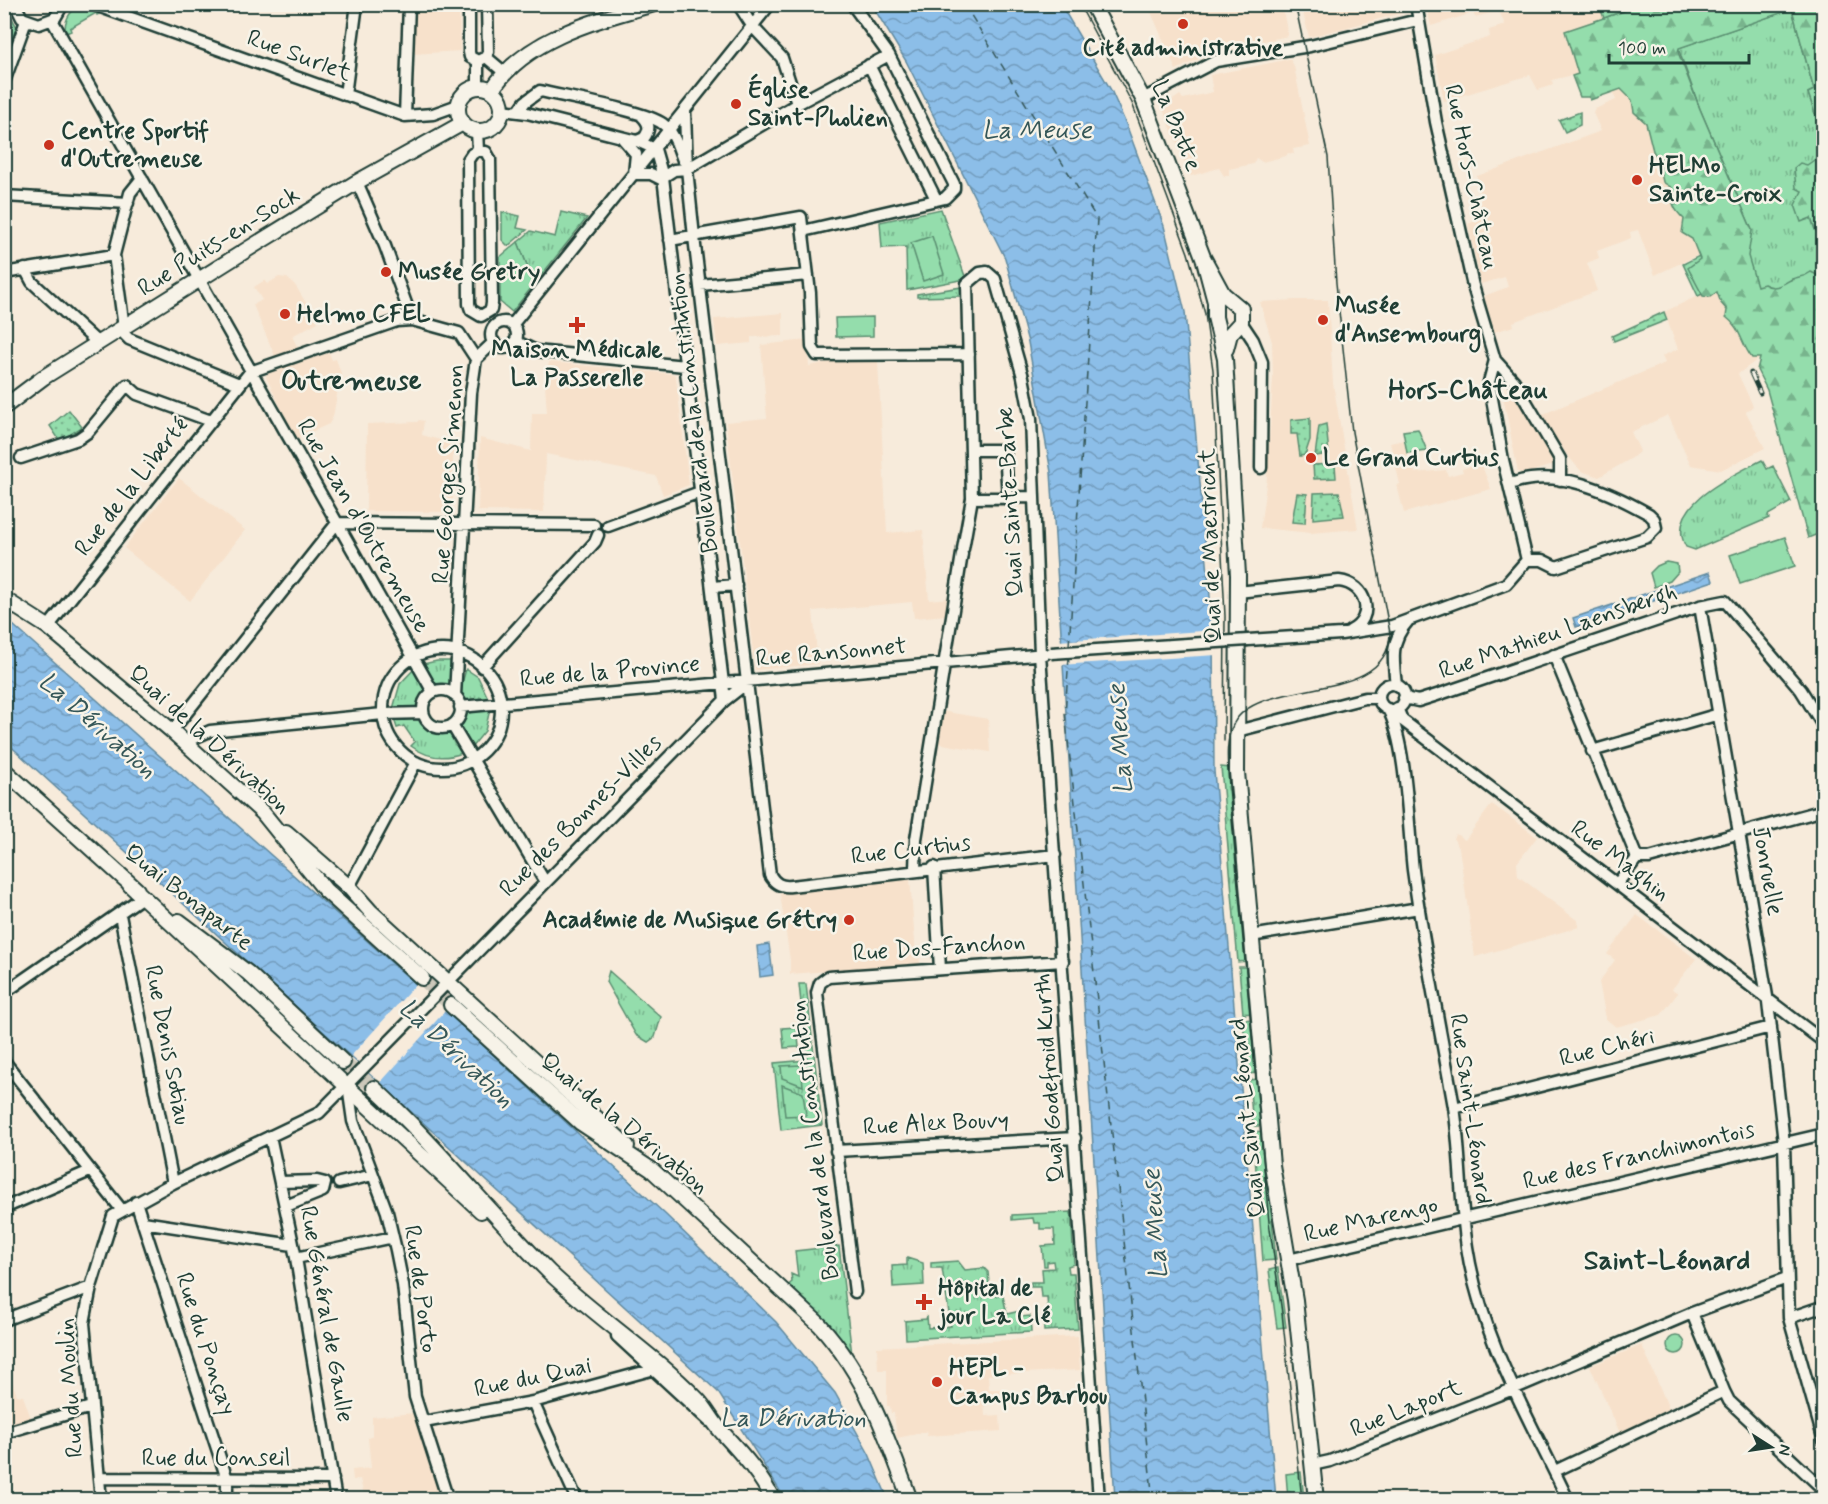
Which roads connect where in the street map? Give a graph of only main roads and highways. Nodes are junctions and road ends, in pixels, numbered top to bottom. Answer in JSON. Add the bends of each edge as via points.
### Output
{"nodes":[{"id":1,"x":654,"y":4,"type":"edge"},
{"id":2,"x":635,"y":7,"type":"edge"},
{"id":3,"x":1095,"y":10,"type":"edge"},
{"id":4,"x":492,"y":90,"type":"junction"},
{"id":5,"x":463,"y":123,"type":"junction"},
{"id":6,"x":1203,"y":257,"type":"junction"},
{"id":7,"x":1231,"y":302,"type":"junction"},
{"id":8,"x":1216,"y":309,"type":"junction"},
{"id":9,"x":1218,"y":325,"type":"junction"},
{"id":10,"x":1238,"y":325,"type":"junction"},
{"id":11,"x":1225,"y":359,"type":"junction"},
{"id":12,"x":4,"y":407,"type":"edge"},
{"id":13,"x":4,"y":590,"type":"edge"},
{"id":14,"x":4,"y":599,"type":"edge"},
{"id":15,"x":34,"y":618,"type":"junction"},
{"id":16,"x":1237,"y":731,"type":"joint"},
{"id":17,"x":4,"y":770,"type":"edge"},
{"id":18,"x":263,"y":813,"type":"junction"},
{"id":19,"x":130,"y":885,"type":"junction"},
{"id":20,"x":422,"y":978,"type":"tunnel mouth"},
{"id":21,"x":451,"y":1005,"type":"tunnel mouth"},
{"id":22,"x":343,"y":1062,"type":"tunnel mouth"},
{"id":23,"x":374,"y":1088,"type":"tunnel mouth"},
{"id":24,"x":652,"y":1170,"type":"junction"},
{"id":25,"x":550,"y":1272,"type":"junction"},
{"id":26,"x":773,"y":1500,"type":"edge"},
{"id":27,"x":910,"y":1500,"type":"edge"},
{"id":28,"x":1316,"y":1500,"type":"edge"}],
"edges":[{"from":1,"to":2,"type":"main road"},
{"from":2,"to":4,"type":"main road","via":[[549,42],[523,57]]},
{"from":3,"to":6,"type":"main road","name":"La Batte","via":[[1143,99]]},
{"from":4,"to":5,"type":"main road","via":[[477,87],[465,93],[458,105]]},
{"from":4,"to":5,"type":"main road","via":[[502,110],[493,127],[477,131]]},
{"from":5,"to":12,"type":"main road","name":"Rue Puits-en-Sock","via":[[357,182],[198,280],[44,376]]},
{"from":6,"to":7,"type":"main road","name":"La Batte"},
{"from":6,"to":8,"type":"main road","name":"La Batte"},
{"from":7,"to":8,"type":"main road"},
{"from":7,"to":10,"type":"main road","via":[[1241,309]]},
{"from":8,"to":9,"type":"main road","name":"Quai de Maestricht"},
{"from":9,"to":10,"type":"main road","via":[[1226,329]]},
{"from":9,"to":11,"type":"main road","name":"Quai de Maestricht"},
{"from":10,"to":11,"type":"main road","name":"Quai de Maestricht","via":[[1227,341]]},
{"from":11,"to":16,"type":"main road","name":"Quai de Maestricht","via":[[1238,592]]},
{"from":13,"to":15,"type":"main road"},
{"from":14,"to":15,"type":"main road","name":"Quai de la Dérivation"},
{"from":15,"to":18,"type":"main road","name":"Quai de la Dérivation","via":[[185,742]]},
{"from":16,"to":28,"type":"main road","name":"Quai Saint-Léonard","via":[[1251,936],[1269,1070],[1273,1174],[1298,1326]]},
{"from":17,"to":19,"type":"main road","name":"Quai Bonaparte"},
{"from":18,"to":20,"type":"main road","name":"Quai de la Dérivation","via":[[325,890]]},
{"from":18,"to":24,"type":"main road","via":[[450,978]]},
{"from":19,"to":22,"type":"main road","name":"Quai Bonaparte","via":[[248,973]]},
{"from":19,"to":25,"type":"main road"},
{"from":21,"to":24,"type":"main road","name":"Quai de la Dérivation","via":[[581,1123]]},
{"from":23,"to":25,"type":"main road","via":[[437,1148],[504,1226]]},
{"from":24,"to":27,"type":"main road","name":"Quai de la Dérivation","via":[[807,1313],[844,1354],[870,1396]]},
{"from":25,"to":26,"type":"main road","via":[[698,1400],[754,1467]]}]}
